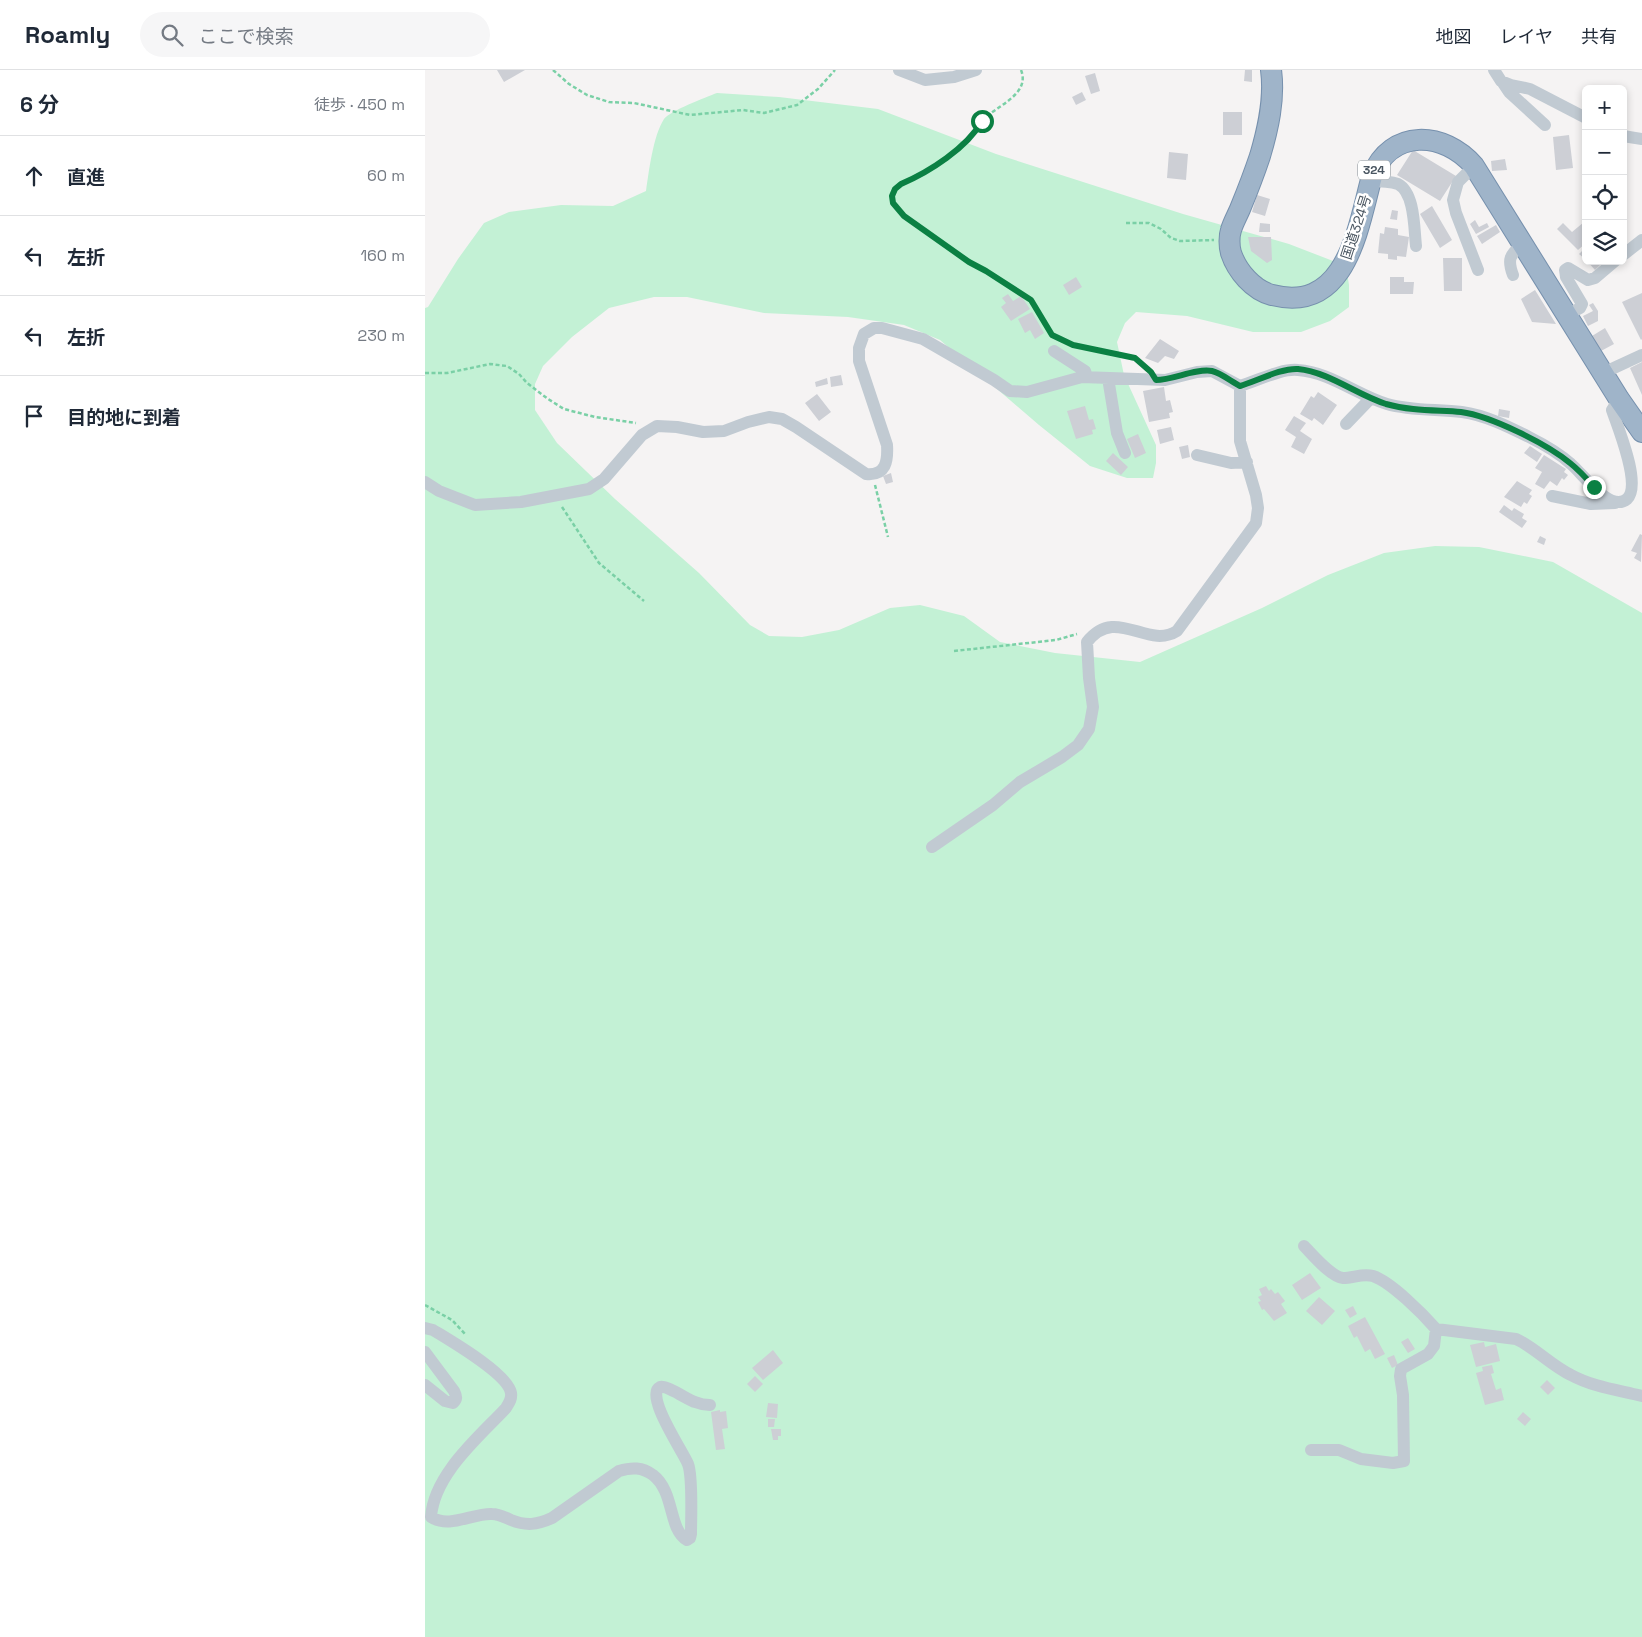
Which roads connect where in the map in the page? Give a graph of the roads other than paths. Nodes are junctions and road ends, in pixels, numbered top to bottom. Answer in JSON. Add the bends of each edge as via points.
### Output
{"nodes":[{"id":1,"x":899,"y":70,"type":"edge"},
{"id":2,"x":976,"y":70,"type":"edge"},
{"id":3,"x":1271,"y":70,"type":"edge"},
{"id":4,"x":1494,"y":70,"type":"edge"},
{"id":5,"x":1501,"y":81,"type":"junction"},
{"id":6,"x":1582,"y":116,"type":"edge"},
{"id":7,"x":1545,"y":126,"type":"dead end"},
{"id":8,"x":1627,"y":137,"type":"edge"},
{"id":9,"x":1642,"y":140,"type":"edge"},
{"id":10,"x":1473,"y":166,"type":"junction"},
{"id":11,"x":1370,"y":181,"type":"junction"},
{"id":12,"x":1642,"y":240,"type":"edge"},
{"id":13,"x":1522,"y":244,"type":"junction"},
{"id":14,"x":1416,"y":246,"type":"dead end"},
{"id":15,"x":1627,"y":252,"type":"edge"},
{"id":16,"x":1610,"y":265,"type":"edge"},
{"id":17,"x":1478,"y":270,"type":"dead end"},
{"id":18,"x":1513,"y":274,"type":"dead end"},
{"id":19,"x":1567,"y":316,"type":"junction"},
{"id":20,"x":1054,"y":351,"type":"dead end"},
{"id":21,"x":1642,"y":356,"type":"edge"},
{"id":22,"x":1603,"y":373,"type":"junction"},
{"id":23,"x":1087,"y":377,"type":"junction"},
{"id":24,"x":1108,"y":378,"type":"junction"},
{"id":25,"x":1240,"y":386,"type":"junction"},
{"id":26,"x":1370,"y":398,"type":"junction"},
{"id":27,"x":1619,"y":399,"type":"junction"},
{"id":28,"x":1346,"y":424,"type":"dead end"},
{"id":29,"x":1642,"y":432,"type":"edge"},
{"id":30,"x":1125,"y":453,"type":"dead end"},
{"id":31,"x":1197,"y":455,"type":"dead end"},
{"id":32,"x":1247,"y":462,"type":"junction"},
{"id":33,"x":425,"y":482,"type":"edge"},
{"id":34,"x":1552,"y":496,"type":"dead end"},
{"id":35,"x":1615,"y":503,"type":"junction"},
{"id":36,"x":932,"y":847,"type":"dead end"},
{"id":37,"x":1304,"y":1246,"type":"dead end"},
{"id":38,"x":425,"y":1328,"type":"edge"},
{"id":39,"x":1436,"y":1328,"type":"junction"},
{"id":40,"x":425,"y":1352,"type":"edge"},
{"id":41,"x":425,"y":1385,"type":"edge"},
{"id":42,"x":1642,"y":1396,"type":"edge"},
{"id":43,"x":710,"y":1405,"type":"dead end"},
{"id":44,"x":1311,"y":1450,"type":"dead end"}],
"edges":[{"from":1,"to":2,"type":"street","via":[[925,80]]},
{"from":3,"to":11,"type":"highway","name":"国道324号","number":"324","via":[[1271,105],[1260,156],[1230,232],[1231,252],[1251,284],[1269,294],[1292,298],[1313,293],[1332,282],[1348,257]]},
{"from":4,"to":5,"type":"street"},
{"from":5,"to":6,"type":"street","via":[[1530,90]]},
{"from":5,"to":7,"type":"street"},
{"from":8,"to":9,"type":"street"},
{"from":10,"to":11,"type":"highway","name":"国道324号","number":"324","via":[[1453,148],[1411,140],[1388,151],[1376,165]]},
{"from":10,"to":13,"type":"highway","name":"国道324号","number":"324"},
{"from":10,"to":17,"type":"street","via":[[1458,182],[1453,200]]},
{"from":11,"to":14,"type":"street","via":[[1390,182],[1406,191]]},
{"from":12,"to":15,"type":"street"},
{"from":13,"to":18,"type":"street","via":[[1509,260]]},
{"from":13,"to":19,"type":"highway","name":"国道324号","number":"324"},
{"from":16,"to":19,"type":"street","via":[[1588,280],[1568,268],[1565,270],[1582,304]]},
{"from":19,"to":22,"type":"highway","name":"国道324号","number":"324"},
{"from":20,"to":23,"type":"street","via":[[1085,371]]},
{"from":21,"to":22,"type":"street"},
{"from":22,"to":27,"type":"highway","name":"国道324号","number":"324"},
{"from":23,"to":24,"type":"street"},
{"from":23,"to":33,"type":"street","via":[[1027,392],[1010,391],[923,339],[874,328],[860,340],[859,361],[887,445],[888,460],[873,474],[866,474],[796,426],[775,417],[760,418],[724,431],[703,432],[677,426],[657,426],[642,435],[603,480],[589,490],[521,502],[475,505]]},
{"from":24,"to":25,"type":"street","via":[[1165,380],[1211,371]]},
{"from":24,"to":30,"type":"street","via":[[1117,433]]},
{"from":25,"to":26,"type":"street","via":[[1284,371],[1300,370],[1325,377]]},
{"from":25,"to":32,"type":"street","via":[[1240,442]]},
{"from":26,"to":28,"type":"street"},
{"from":26,"to":35,"type":"street","via":[[1403,408],[1479,416],[1530,438],[1571,463]]},
{"from":27,"to":29,"type":"highway","name":"国道324号","number":"324"},
{"from":27,"to":35,"type":"street","via":[[1612,410],[1628,452],[1634,483],[1629,498]]},
{"from":31,"to":32,"type":"street"},
{"from":32,"to":36,"type":"street","via":[[1257,495],[1256,523],[1177,631],[1162,636],[1115,626],[1094,633],[1087,642],[1093,707],[1089,729],[1078,745]]},
{"from":34,"to":35,"type":"street","via":[[1591,504]]},
{"from":37,"to":39,"type":"street","via":[[1332,1274],[1341,1278],[1372,1275],[1382,1279]]},
{"from":38,"to":43,"type":"street","via":[[476,1358],[505,1381],[511,1391],[506,1408],[446,1475],[438,1489],[431,1516],[437,1521],[499,1514],[522,1524],[540,1524],[619,1471],[637,1468],[660,1481],[669,1498],[675,1524],[687,1540],[691,1534],[689,1465],[660,1411],[658,1390],[667,1387],[694,1402]]},
{"from":39,"to":42,"type":"street","via":[[1516,1339],[1570,1375]]},
{"from":39,"to":44,"type":"street","via":[[1434,1346],[1428,1354],[1401,1370],[1404,1461],[1393,1463],[1361,1459],[1339,1450]]},
{"from":40,"to":41,"type":"street","via":[[457,1400],[453,1403],[445,1401]]}]}
